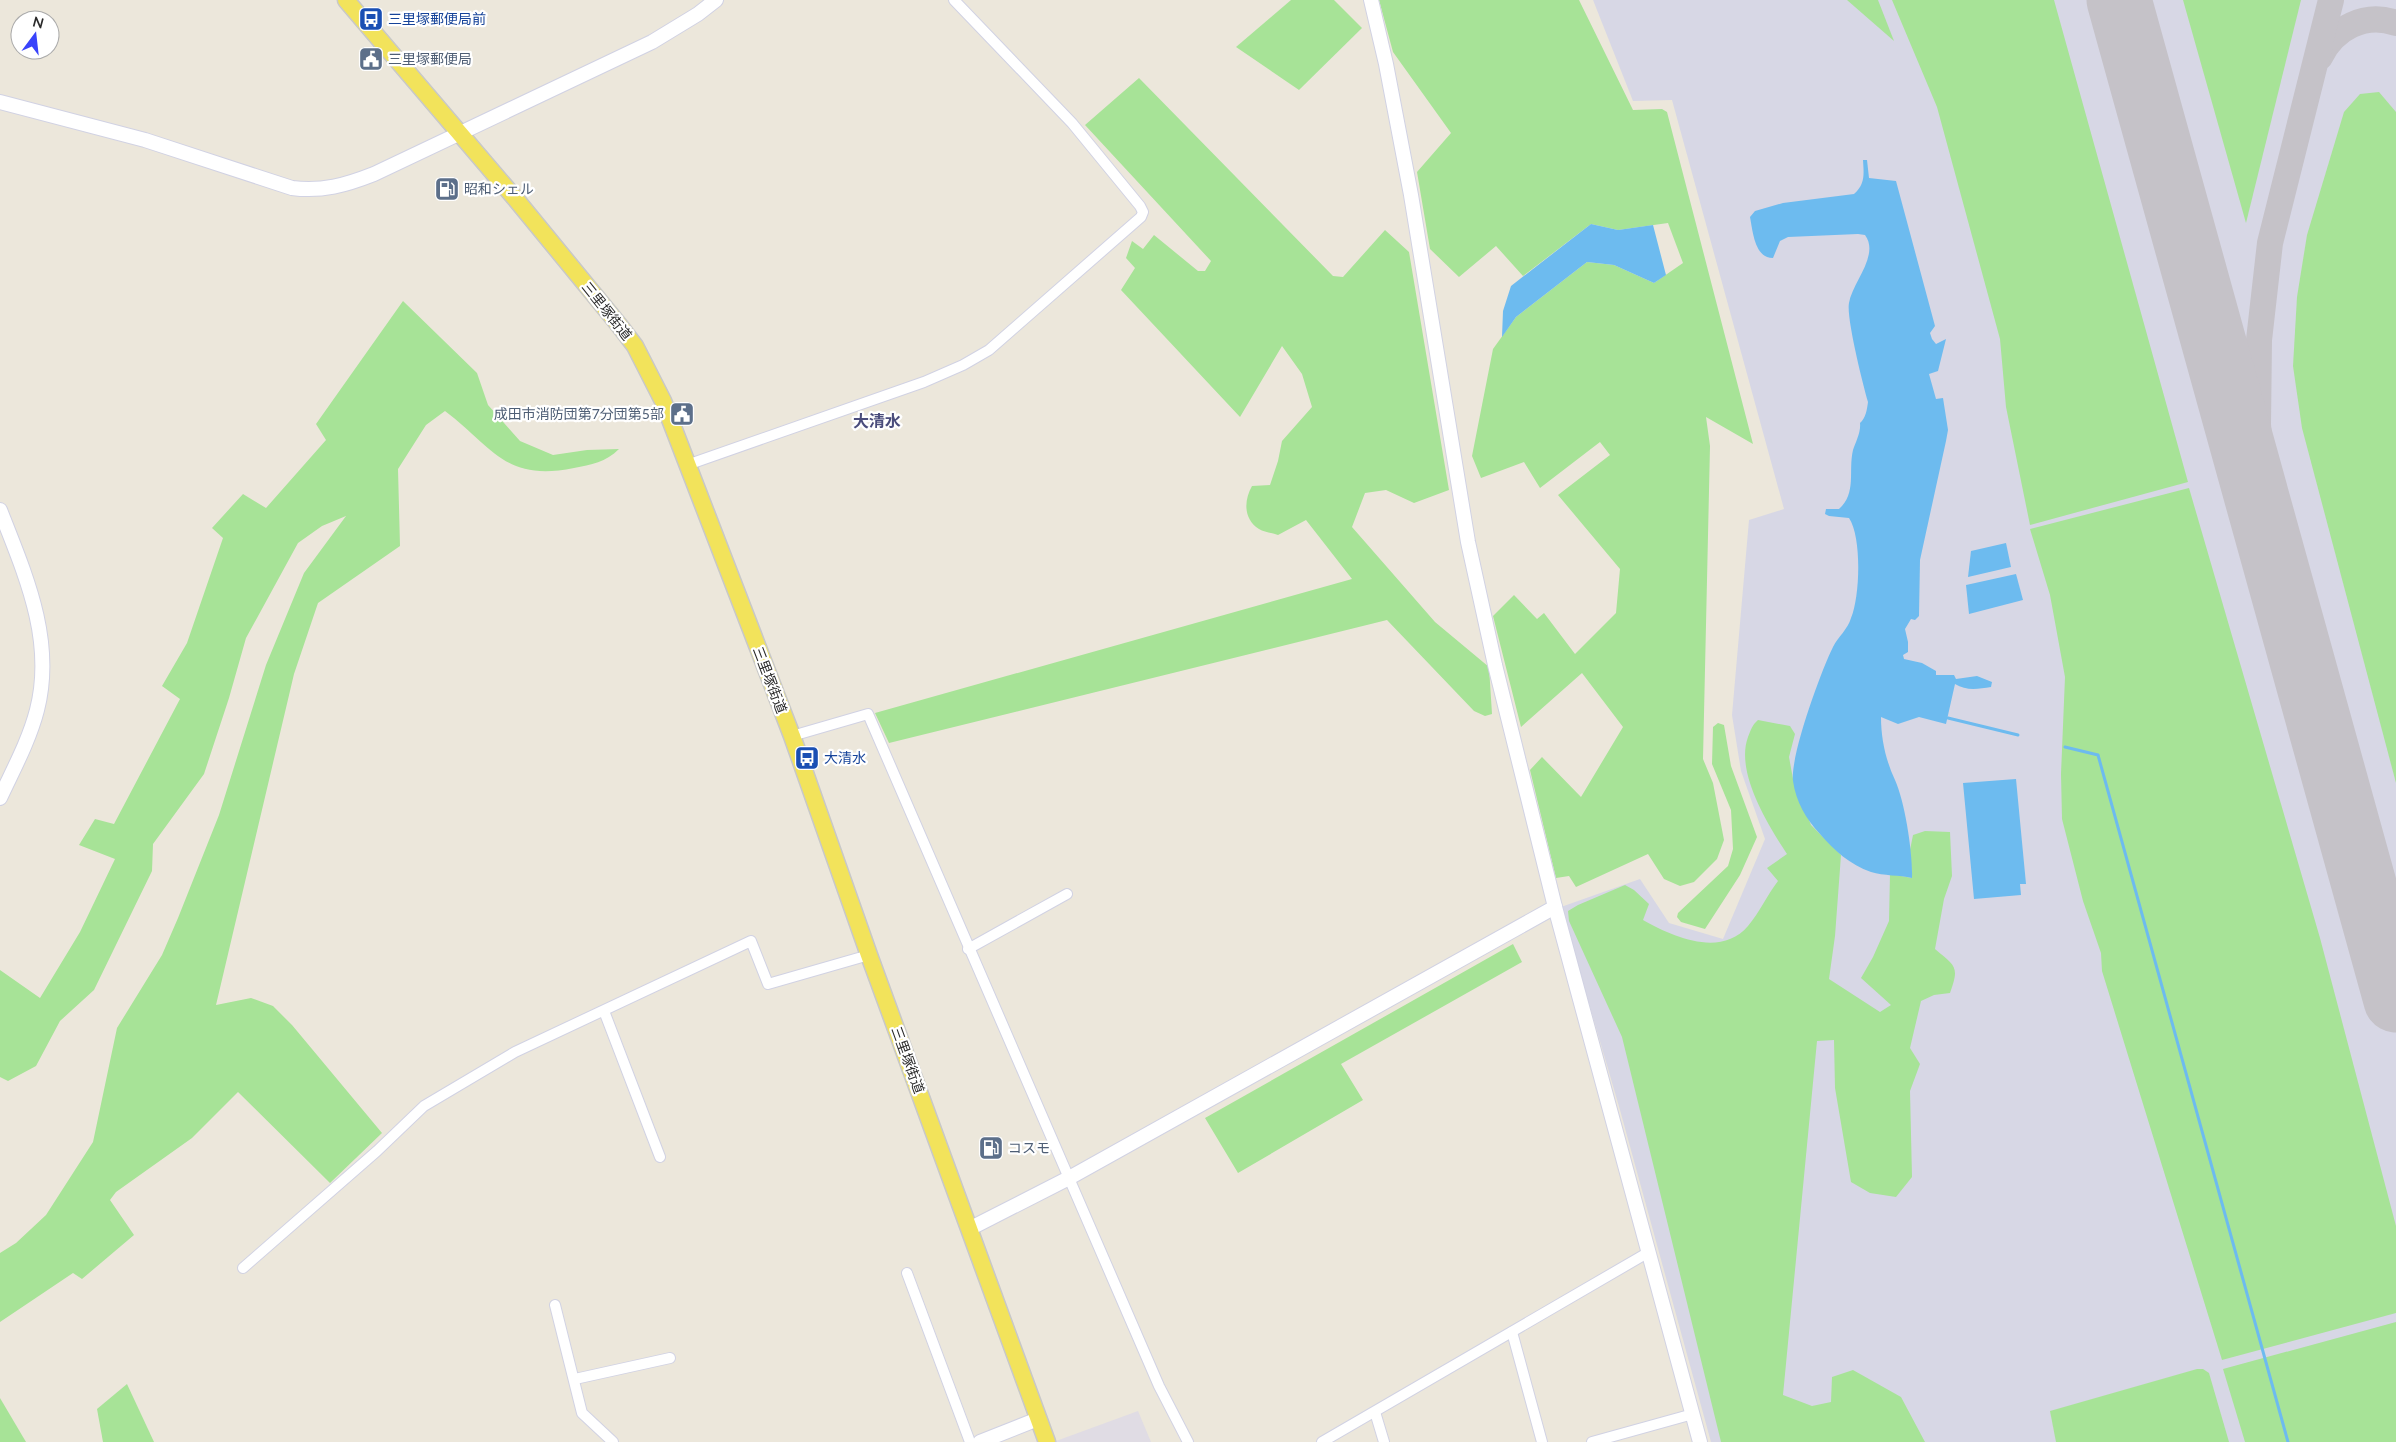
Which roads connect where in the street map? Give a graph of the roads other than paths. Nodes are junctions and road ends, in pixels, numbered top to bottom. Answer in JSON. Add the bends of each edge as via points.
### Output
{"nodes":[{"id":1,"x":346,"y":0,"type":"edge"},
{"id":2,"x":716,"y":0,"type":"edge"},
{"id":3,"x":954,"y":0,"type":"edge"},
{"id":4,"x":1371,"y":0,"type":"edge"},
{"id":5,"x":0,"y":102,"type":"edge"},
{"id":6,"x":460,"y":134,"type":"junction"},
{"id":7,"x":687,"y":465,"type":"junction"},
{"id":8,"x":0,"y":510,"type":"edge"},
{"id":9,"x":792,"y":736,"type":"junction"},
{"id":10,"x":0,"y":798,"type":"edge"},
{"id":11,"x":1067,"y":894,"type":"dead end"},
{"id":12,"x":1555,"y":907,"type":"junction"},
{"id":13,"x":968,"y":949,"type":"junction"},
{"id":14,"x":869,"y":955,"type":"junction"},
{"id":15,"x":604,"y":1011,"type":"junction"},
{"id":16,"x":660,"y":1157,"type":"dead end"},
{"id":17,"x":1069,"y":1178,"type":"junction"},
{"id":18,"x":969,"y":1229,"type":"junction"},
{"id":19,"x":1649,"y":1252,"type":"junction"},
{"id":20,"x":243,"y":1268,"type":"dead end"},
{"id":21,"x":907,"y":1274,"type":"dead end"},
{"id":22,"x":555,"y":1304,"type":"dead end"},
{"id":23,"x":1512,"y":1332,"type":"junction"},
{"id":24,"x":670,"y":1358,"type":"dead end"},
{"id":25,"x":575,"y":1379,"type":"junction"},
{"id":26,"x":1375,"y":1412,"type":"junction"},
{"id":27,"x":1693,"y":1414,"type":"junction"},
{"id":28,"x":1038,"y":1419,"type":"junction"},
{"id":29,"x":613,"y":1442,"type":"edge"},
{"id":30,"x":970,"y":1442,"type":"edge"},
{"id":31,"x":980,"y":1442,"type":"edge"},
{"id":32,"x":1047,"y":1442,"type":"edge"},
{"id":33,"x":1188,"y":1442,"type":"edge"},
{"id":34,"x":1322,"y":1442,"type":"edge"},
{"id":35,"x":1384,"y":1442,"type":"edge"},
{"id":36,"x":1542,"y":1442,"type":"edge"},
{"id":37,"x":1592,"y":1442,"type":"edge"},
{"id":38,"x":1700,"y":1442,"type":"edge"}],
"edges":[{"from":1,"to":6,"type":"main road","name":"三里塚街道"},
{"from":2,"to":6,"type":"street","via":[[652,42]]},
{"from":3,"to":7,"type":"street","via":[[1072,123],[1140,206],[1141,217],[996,345],[978,357],[924,382]]},
{"from":4,"to":12,"type":"street","via":[[1411,195],[1468,542]]},
{"from":5,"to":6,"type":"street","via":[[145,140],[302,189],[346,185]]},
{"from":6,"to":7,"type":"main road","name":"三里塚街道","via":[[635,346],[663,401]]},
{"from":7,"to":9,"type":"main road","name":"三里塚街道"},
{"from":8,"to":10,"type":"street","via":[[33,598],[43,643],[37,710]]},
{"from":9,"to":13,"type":"street","via":[[868,714]]},
{"from":9,"to":14,"type":"main road","name":"三里塚街道"},
{"from":11,"to":13,"type":"street"},
{"from":12,"to":17,"type":"street"},
{"from":12,"to":19,"type":"street"},
{"from":13,"to":17,"type":"street"},
{"from":14,"to":15,"type":"street","via":[[768,984],[750,941]]},
{"from":14,"to":18,"type":"main road","name":"三里塚街道"},
{"from":15,"to":16,"type":"street"},
{"from":15,"to":20,"type":"street","via":[[515,1052],[424,1106]]},
{"from":17,"to":18,"type":"street"},
{"from":17,"to":33,"type":"street","via":[[1159,1386]]},
{"from":18,"to":28,"type":"main road","name":"三里塚街道"},
{"from":19,"to":23,"type":"street"},
{"from":19,"to":27,"type":"street"},
{"from":21,"to":30,"type":"street"},
{"from":22,"to":25,"type":"street"},
{"from":23,"to":26,"type":"street"},
{"from":23,"to":36,"type":"street"},
{"from":24,"to":25,"type":"street"},
{"from":25,"to":29,"type":"street","via":[[582,1413]]},
{"from":26,"to":34,"type":"street"},
{"from":26,"to":35,"type":"street"},
{"from":27,"to":37,"type":"street"},
{"from":27,"to":38,"type":"street"},
{"from":28,"to":31,"type":"street"},
{"from":28,"to":32,"type":"main road","name":"三里塚街道"}]}
